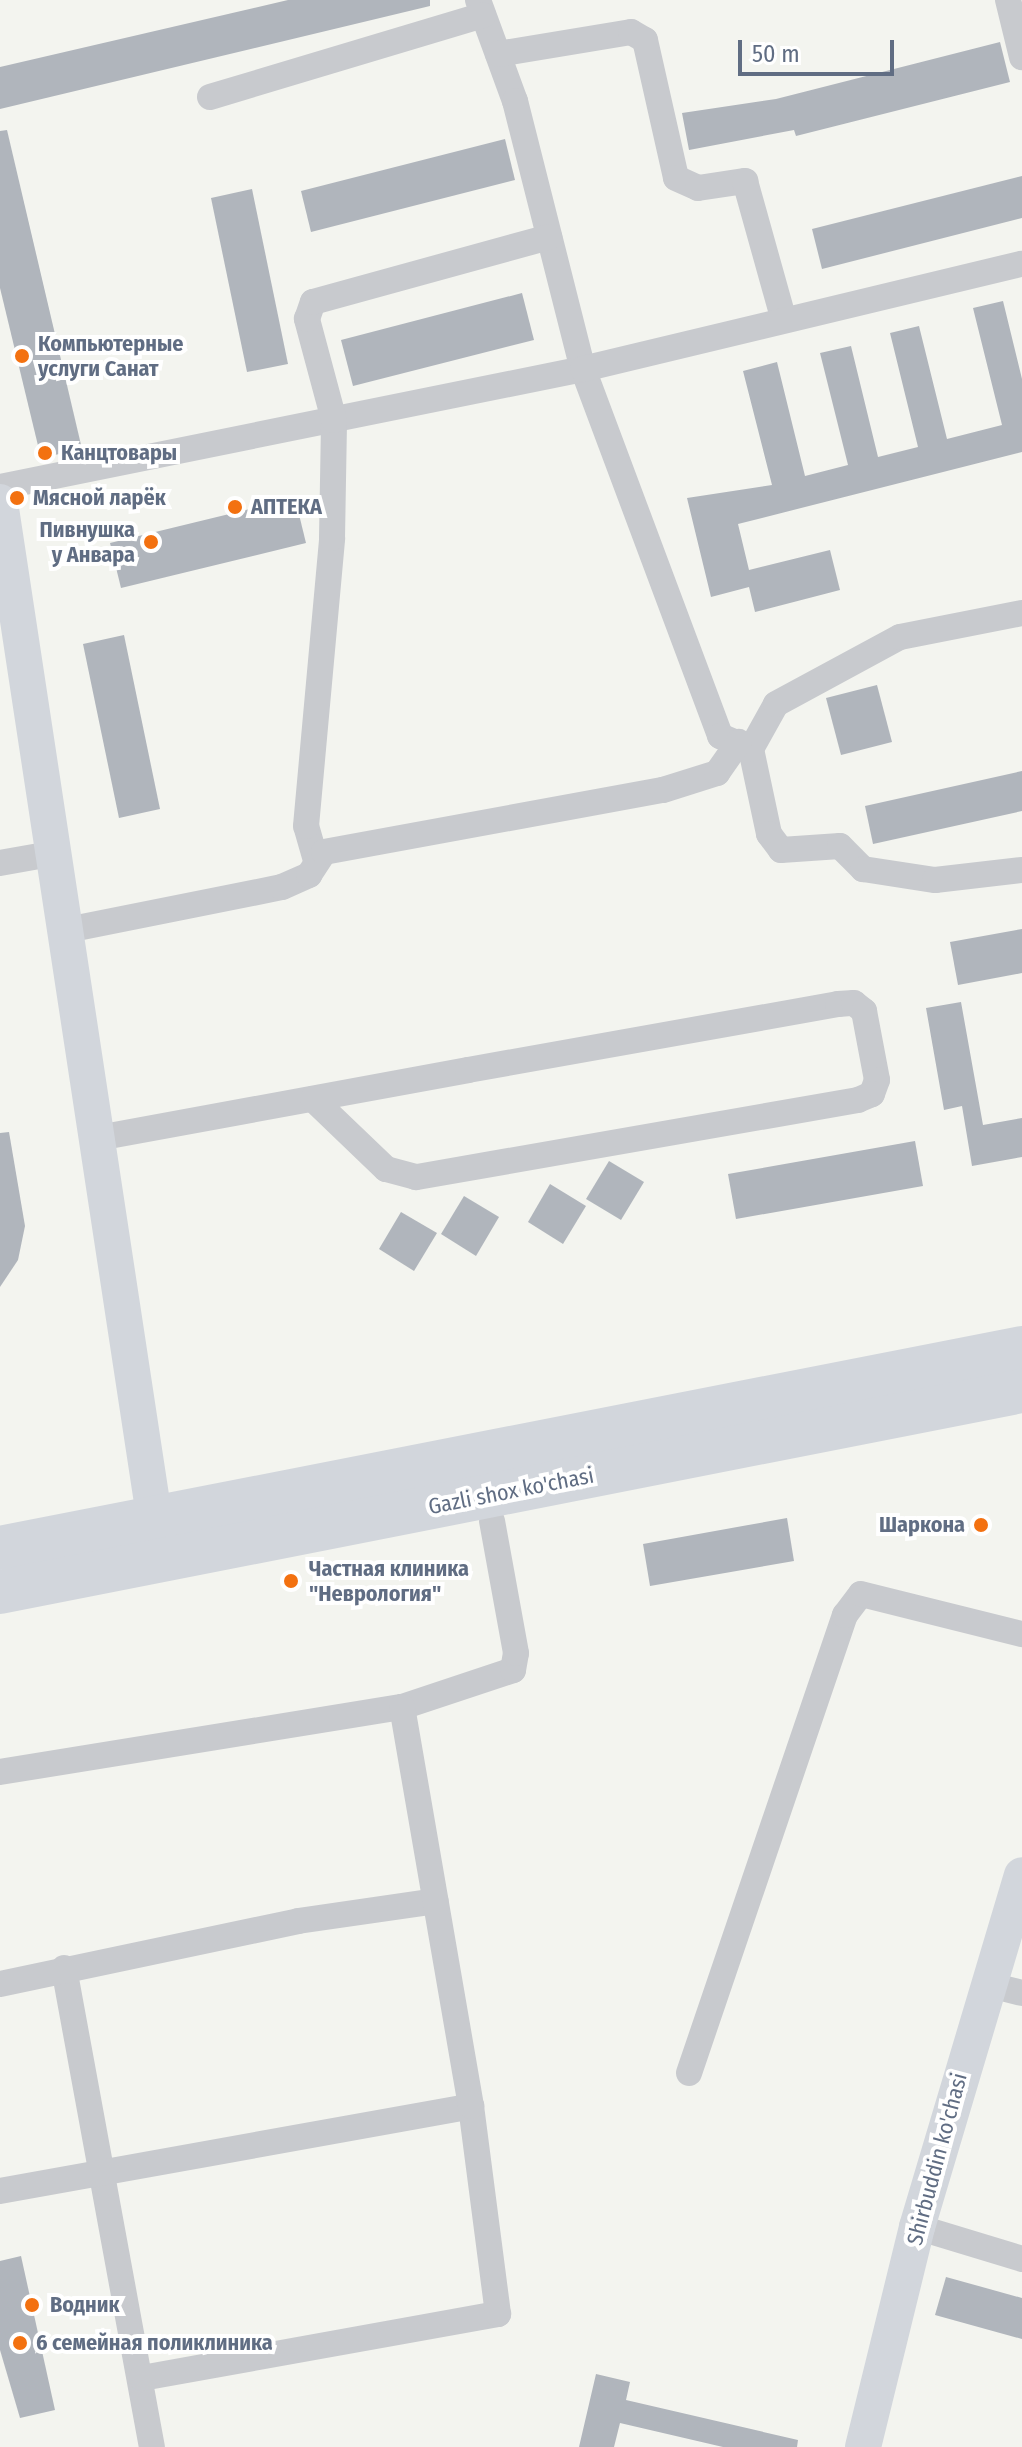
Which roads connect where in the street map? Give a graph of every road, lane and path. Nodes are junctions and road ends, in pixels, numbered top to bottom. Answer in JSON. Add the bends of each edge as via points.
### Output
{"nodes":[{"id":1,"x":1008,"y":0,"type":"edge"},
{"id":2,"x":481,"y":8,"type":"edge"},
{"id":3,"x":498,"y":54,"type":"junction"},
{"id":4,"x":1022,"y":57,"type":"edge"},
{"id":5,"x":210,"y":97,"type":"dead end"},
{"id":6,"x":549,"y":237,"type":"junction"},
{"id":7,"x":1022,"y":264,"type":"edge"},
{"id":8,"x":783,"y":317,"type":"junction"},
{"id":9,"x":583,"y":369,"type":"junction"},
{"id":10,"x":334,"y":420,"type":"junction"},
{"id":11,"x":0,"y":487,"type":"edge"},
{"id":12,"x":0,"y":502,"type":"edge"},
{"id":13,"x":1022,"y":613,"type":"edge"},
{"id":14,"x":745,"y":746,"type":"junction"},
{"id":15,"x":56,"y":853,"type":"junction"},
{"id":16,"x":315,"y":857,"type":"junction"},
{"id":17,"x":0,"y":863,"type":"edge"},
{"id":18,"x":1022,"y":870,"type":"edge"},
{"id":19,"x":67,"y":930,"type":"junction"},
{"id":20,"x":313,"y":1099,"type":"junction"},
{"id":21,"x":98,"y":1138,"type":"junction"},
{"id":22,"x":1022,"y":1348,"type":"edge"},
{"id":23,"x":1022,"y":1391,"type":"edge"},
{"id":24,"x":154,"y":1516,"type":"junction"},
{"id":25,"x":492,"y":1521,"type":"dead end"},
{"id":26,"x":0,"y":1548,"type":"edge"},
{"id":27,"x":0,"y":1592,"type":"edge"},
{"id":28,"x":1022,"y":1634,"type":"edge"},
{"id":29,"x":402,"y":1707,"type":"junction"},
{"id":30,"x":0,"y":1772,"type":"edge"},
{"id":31,"x":1022,"y":1875,"type":"edge"},
{"id":32,"x":436,"y":1901,"type":"junction"},
{"id":33,"x":64,"y":1968,"type":"junction"},
{"id":34,"x":0,"y":1984,"type":"edge"},
{"id":35,"x":986,"y":1984,"type":"junction"},
{"id":36,"x":1022,"y":1993,"type":"edge"},
{"id":37,"x":689,"y":2073,"type":"dead end"},
{"id":38,"x":471,"y":2106,"type":"junction"},
{"id":39,"x":100,"y":2171,"type":"junction"},
{"id":40,"x":0,"y":2191,"type":"edge"},
{"id":41,"x":917,"y":2227,"type":"junction"},
{"id":42,"x":1022,"y":2259,"type":"edge"},
{"id":43,"x":142,"y":2378,"type":"junction"},
{"id":44,"x":152,"y":2447,"type":"edge"},
{"id":45,"x":863,"y":2447,"type":"edge"}],
"edges":[{"from":1,"to":4,"type":"street"},
{"from":2,"to":3,"type":"street"},
{"from":2,"to":5,"type":"street"},
{"from":3,"to":6,"type":"street"},
{"from":3,"to":8,"type":"street","via":[[631,32],[645,40],[676,178],[698,188],[745,181]]},
{"from":6,"to":9,"type":"street"},
{"from":6,"to":10,"type":"street","via":[[313,302],[307,319]]},
{"from":7,"to":8,"type":"street"},
{"from":8,"to":9,"type":"street"},
{"from":9,"to":10,"type":"street"},
{"from":9,"to":14,"type":"street","via":[[720,736]]},
{"from":10,"to":11,"type":"street"},
{"from":10,"to":16,"type":"street","via":[[332,538],[306,826]]},
{"from":12,"to":15,"type":"street"},
{"from":13,"to":14,"type":"street","via":[[900,637],[776,704]]},
{"from":14,"to":16,"type":"street","via":[[717,773],[663,790]]},
{"from":14,"to":18,"type":"street","via":[[769,834],[781,850],[840,846],[863,869],[935,880]]},
{"from":15,"to":17,"type":"street"},
{"from":15,"to":19,"type":"street"},
{"from":16,"to":19,"type":"street","via":[[309,875],[282,887]]},
{"from":19,"to":21,"type":"street"},
{"from":20,"to":20,"type":"street","via":[[854,1003],[864,1011],[877,1080],[872,1094],[858,1100],[416,1177],[386,1169]]},
{"from":20,"to":21,"type":"street"},
{"from":21,"to":24,"type":"street"},
{"from":22,"to":24,"type":"highway","name":"Gazli shox ko'chasi"},
{"from":23,"to":27,"type":"highway","name":"Gazli shox ko'chasi"},
{"from":24,"to":26,"type":"highway","name":"Gazli shox ko'chasi"},
{"from":25,"to":29,"type":"street","via":[[516,1653],[513,1670]]},
{"from":28,"to":37,"type":"street","via":[[861,1594],[845,1615]]},
{"from":29,"to":30,"type":"street"},
{"from":29,"to":32,"type":"street"},
{"from":31,"to":35,"type":"street","name":"Shirbuddin ko'chasi"},
{"from":32,"to":33,"type":"street"},
{"from":32,"to":38,"type":"street"},
{"from":33,"to":34,"type":"street"},
{"from":33,"to":39,"type":"street"},
{"from":35,"to":36,"type":"street"},
{"from":35,"to":41,"type":"street","name":"Shirbuddin ko'chasi"},
{"from":38,"to":39,"type":"street"},
{"from":38,"to":43,"type":"street","via":[[498,2314]]},
{"from":39,"to":40,"type":"street"},
{"from":39,"to":43,"type":"street"},
{"from":41,"to":42,"type":"street"},
{"from":41,"to":45,"type":"street","name":"Shirbuddin ko'chasi"},
{"from":43,"to":44,"type":"street"}]}
